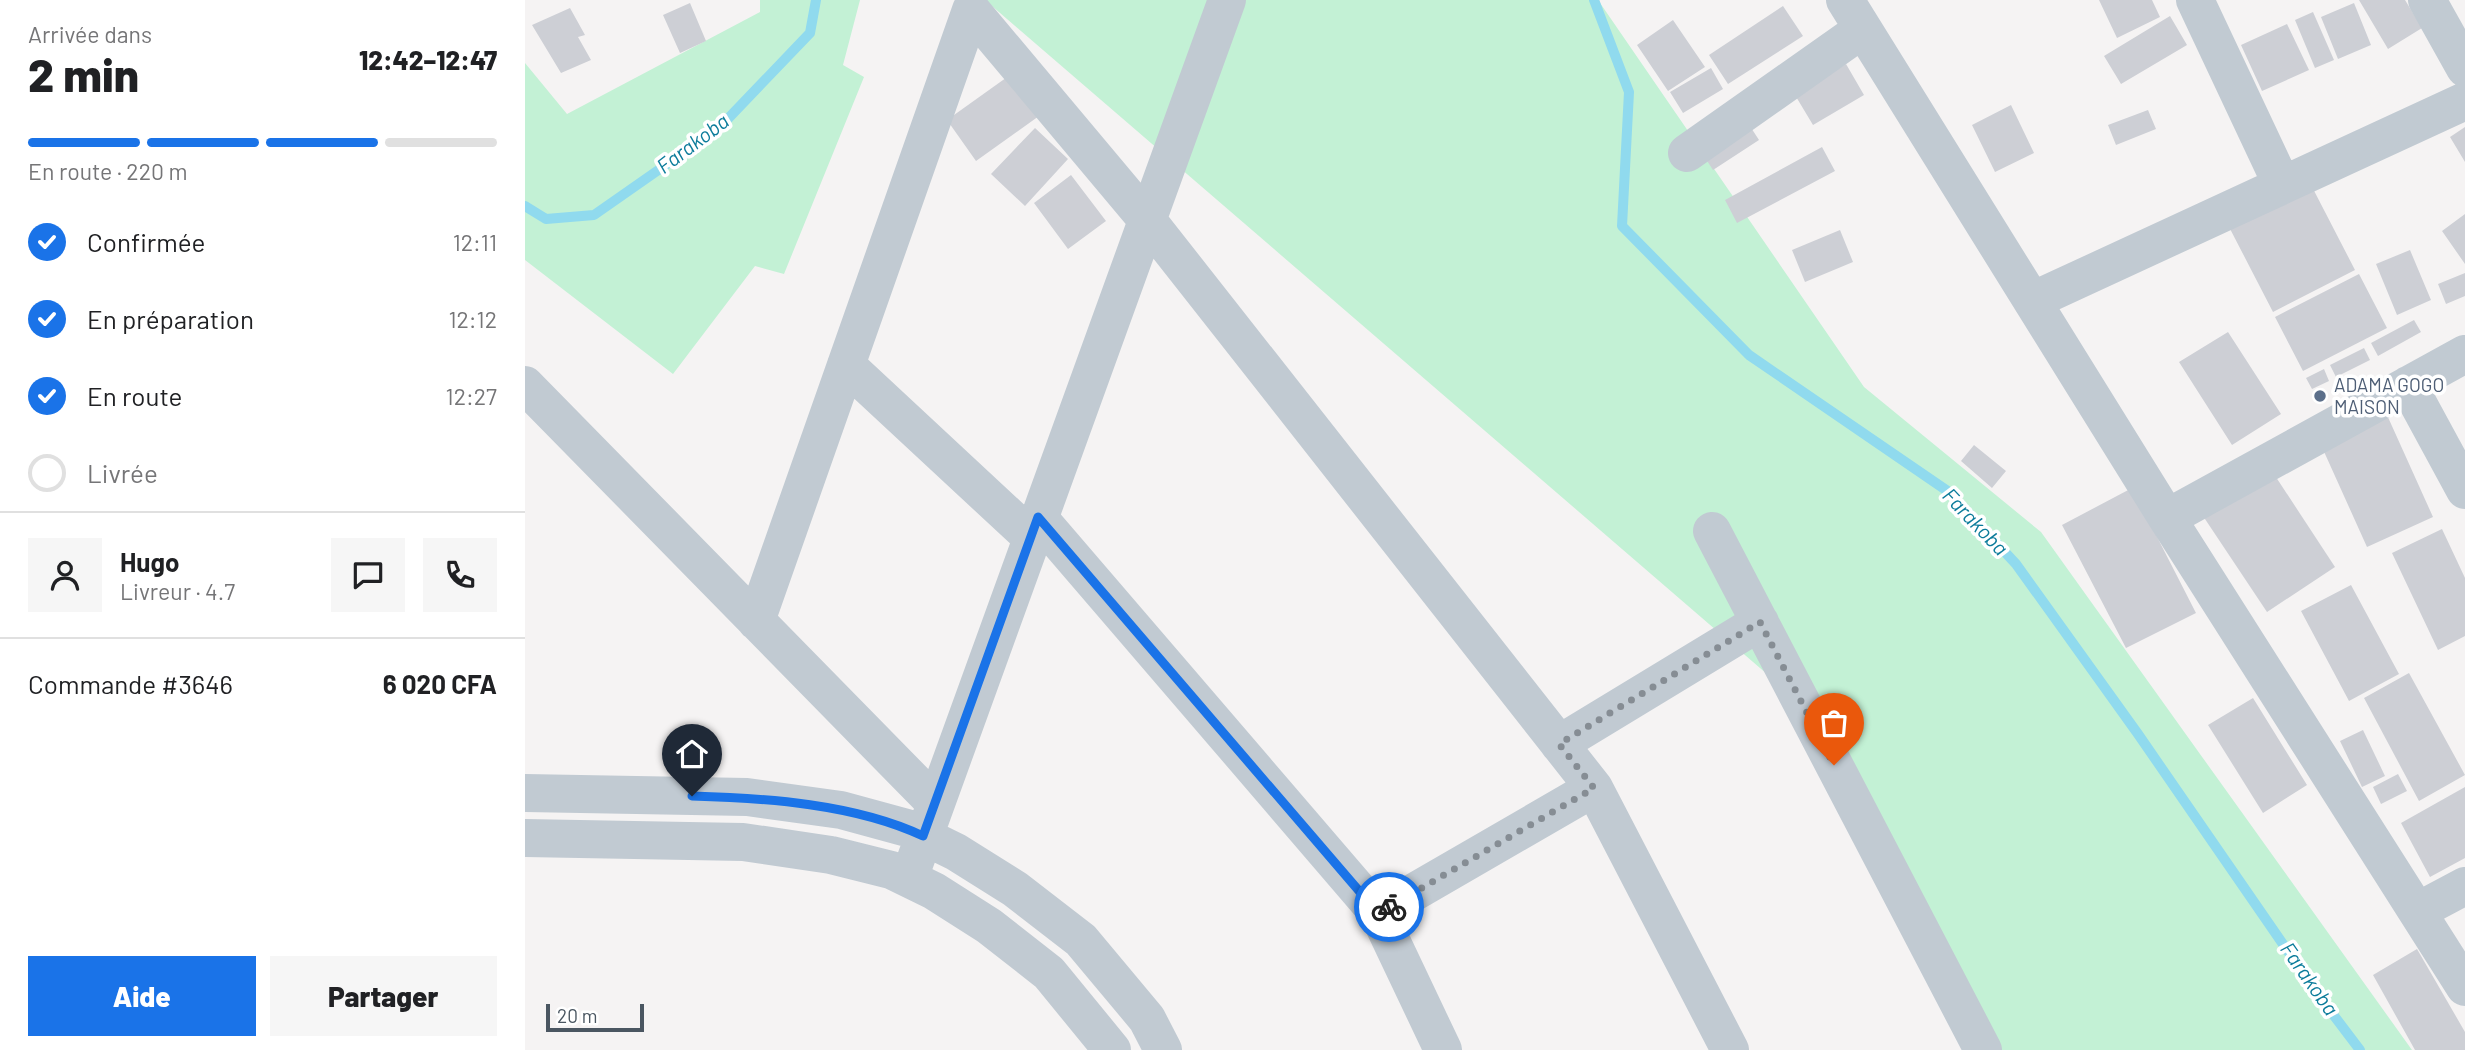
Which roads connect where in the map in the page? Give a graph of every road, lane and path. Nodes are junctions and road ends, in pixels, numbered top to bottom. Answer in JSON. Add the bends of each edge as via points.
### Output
{"nodes":[{"id":1,"x":1227,"y":0,"type":"edge"},
{"id":2,"x":2196,"y":0,"type":"edge"},
{"id":3,"x":2427,"y":0,"type":"edge"},
{"id":4,"x":1859,"y":10,"type":"edge"},
{"id":5,"x":2465,"y":68,"type":"edge"},
{"id":6,"x":2465,"y":101,"type":"edge"},
{"id":7,"x":1687,"y":153,"type":"dead end"},
{"id":8,"x":2282,"y":185,"type":"junction"},
{"id":9,"x":1148,"y":221,"type":"junction"},
{"id":10,"x":2032,"y":301,"type":"junction"},
{"id":11,"x":2465,"y":354,"type":"edge"},
{"id":12,"x":846,"y":365,"type":"junction"},
{"id":13,"x":525,"y":385,"type":"edge"},
{"id":14,"x":2408,"y":385,"type":"junction"},
{"id":15,"x":2465,"y":490,"type":"edge"},
{"id":16,"x":2167,"y":518,"type":"junction"},
{"id":17,"x":1034,"y":527,"type":"junction"},
{"id":18,"x":1712,"y":531,"type":"dead end"},
{"id":19,"x":756,"y":621,"type":"junction"},
{"id":20,"x":1760,"y":622,"type":"junction"},
{"id":21,"x":1559,"y":744,"type":"junction"},
{"id":22,"x":1594,"y":788,"type":"junction"},
{"id":23,"x":525,"y":793,"type":"edge"},
{"id":24,"x":929,"y":819,"type":"junction"},
{"id":25,"x":525,"y":838,"type":"edge"},
{"id":26,"x":909,"y":878,"type":"junction"},
{"id":27,"x":2465,"y":886,"type":"edge"},
{"id":28,"x":2418,"y":911,"type":"junction"},
{"id":29,"x":1378,"y":913,"type":"junction"},
{"id":30,"x":2465,"y":987,"type":"edge"},
{"id":31,"x":1112,"y":1050,"type":"edge"},
{"id":32,"x":1163,"y":1050,"type":"edge"},
{"id":33,"x":1443,"y":1050,"type":"edge"},
{"id":34,"x":1730,"y":1050,"type":"edge"},
{"id":35,"x":1983,"y":1050,"type":"edge"}],
"edges":[{"from":1,"to":9,"type":"street"},
{"from":2,"to":8,"type":"street"},
{"from":3,"to":5,"type":"street"},
{"from":4,"to":7,"type":"street"},
{"from":4,"to":10,"type":"street"},
{"from":6,"to":8,"type":"street"},
{"from":8,"to":10,"type":"street"},
{"from":9,"to":12,"type":"street","via":[[971,10]]},
{"from":9,"to":17,"type":"street"},
{"from":9,"to":21,"type":"street"},
{"from":10,"to":16,"type":"street"},
{"from":11,"to":14,"type":"street"},
{"from":12,"to":17,"type":"street"},
{"from":12,"to":19,"type":"street"},
{"from":13,"to":19,"type":"street"},
{"from":14,"to":15,"type":"street"},
{"from":14,"to":16,"type":"street"},
{"from":16,"to":28,"type":"street"},
{"from":17,"to":24,"type":"street"},
{"from":17,"to":29,"type":"street"},
{"from":18,"to":20,"type":"street"},
{"from":19,"to":24,"type":"street"},
{"from":20,"to":21,"type":"street"},
{"from":20,"to":35,"type":"street"},
{"from":21,"to":22,"type":"street"},
{"from":22,"to":29,"type":"street"},
{"from":22,"to":34,"type":"street"},
{"from":23,"to":24,"type":"street","via":[[747,797],[841,810],[907,828]]},
{"from":24,"to":26,"type":"street"},
{"from":24,"to":32,"type":"street","via":[[956,852],[1015,889],[1081,940],[1147,1019]]},
{"from":25,"to":26,"type":"street","via":[[743,842],[831,855]]},
{"from":26,"to":31,"type":"street","via":[[989,926],[1049,973]]},
{"from":27,"to":28,"type":"street"},
{"from":28,"to":30,"type":"street"},
{"from":29,"to":33,"type":"street"}]}
